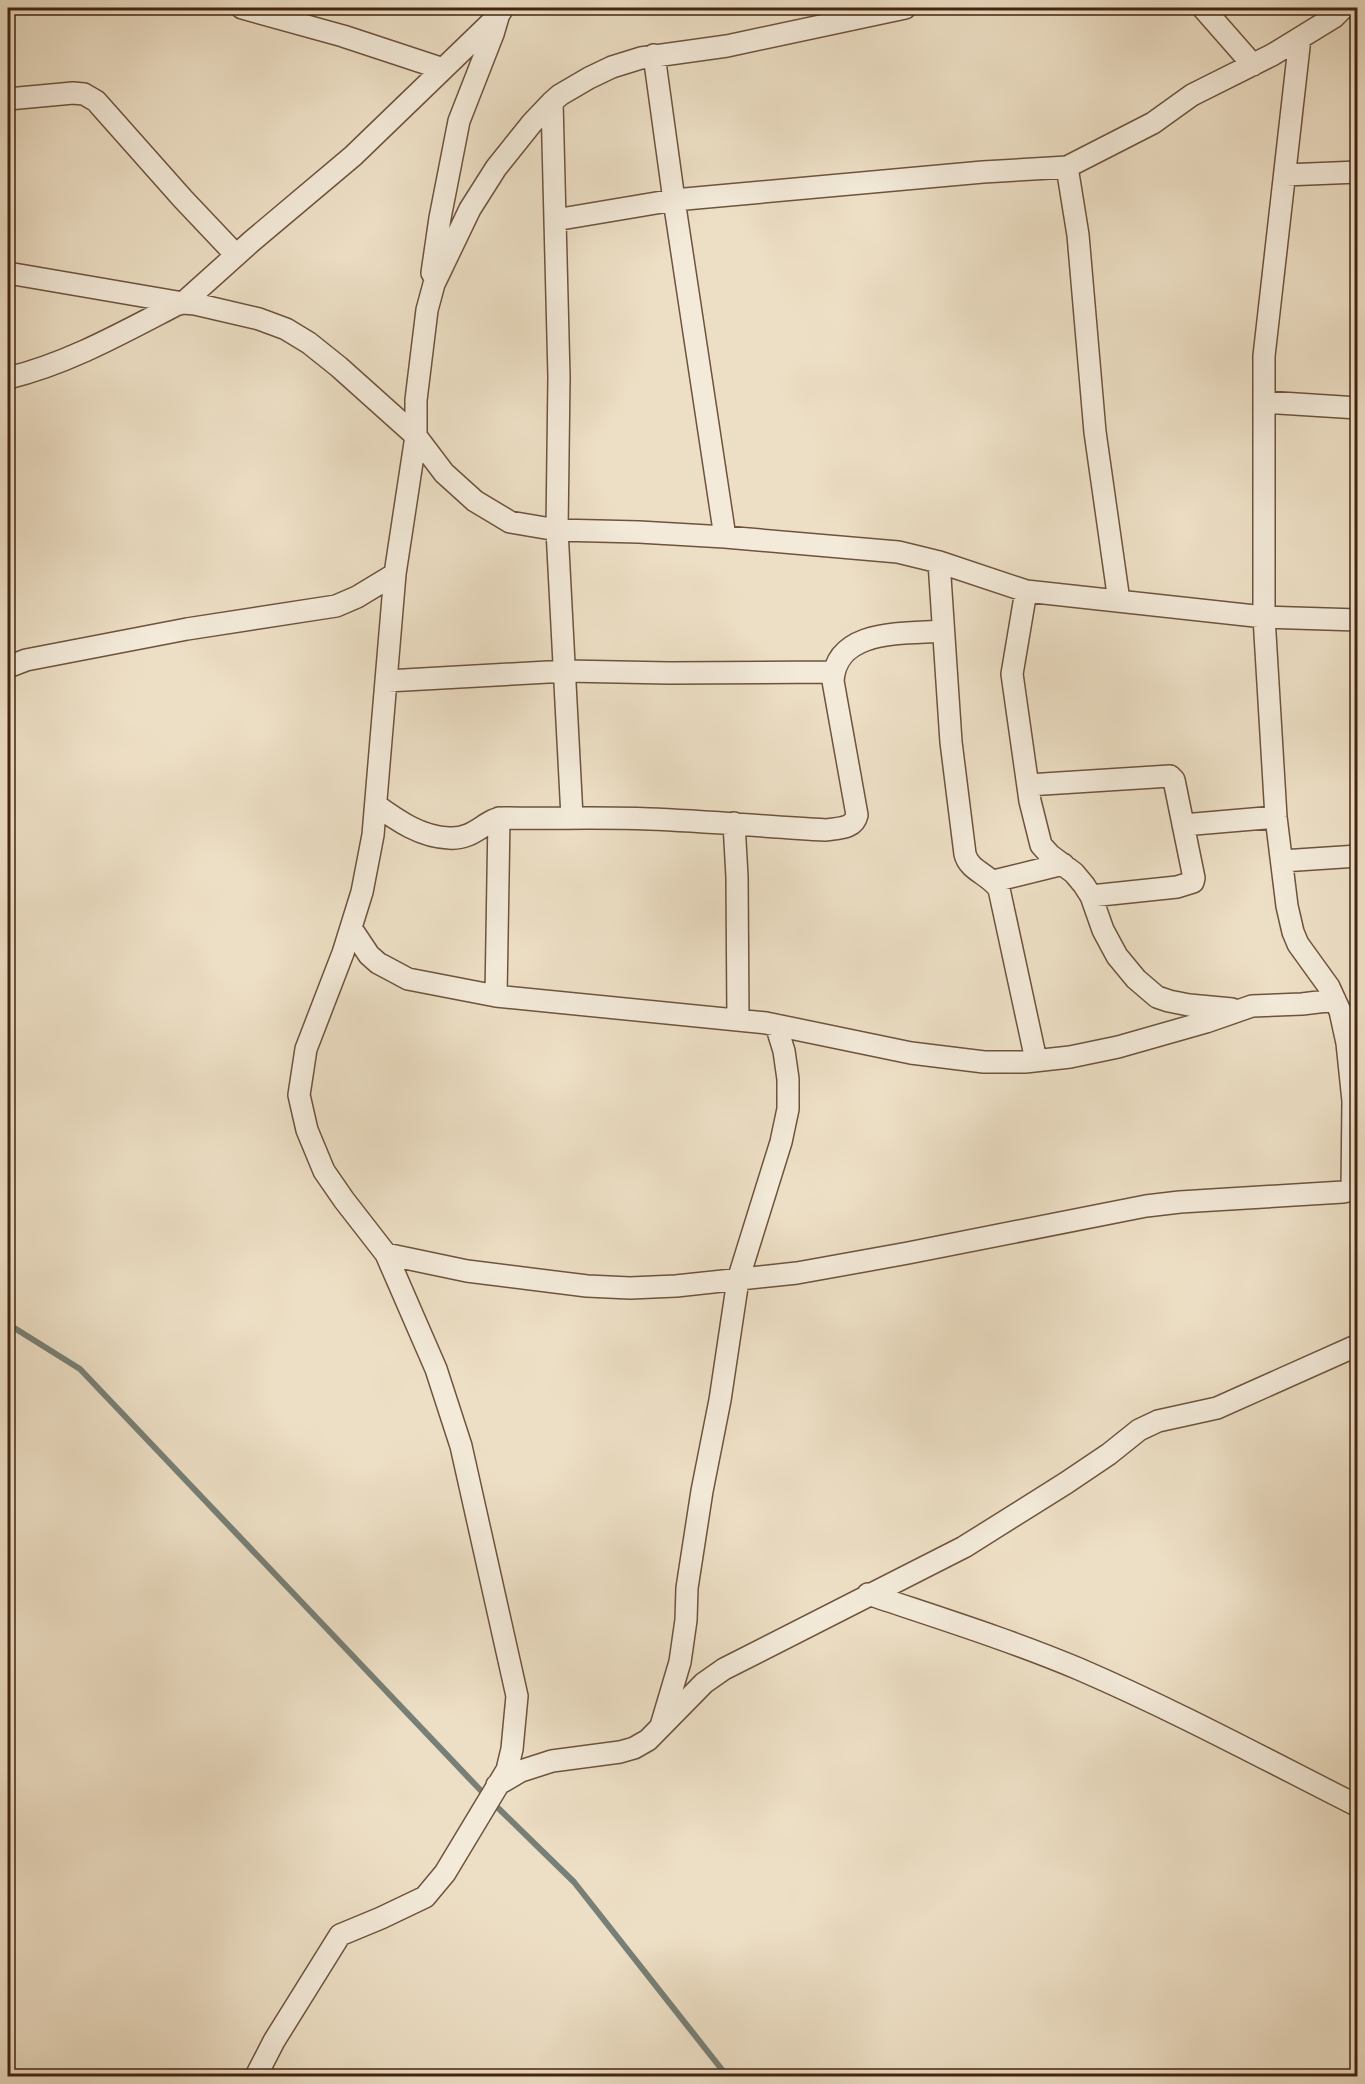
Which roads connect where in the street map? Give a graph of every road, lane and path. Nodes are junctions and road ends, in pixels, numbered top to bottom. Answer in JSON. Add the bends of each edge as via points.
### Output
{"nodes":[{"id":1,"x":242,"y":8,"type":"edge"},
{"id":2,"x":905,"y":8,"type":"edge"},
{"id":3,"x":1203,"y":8,"type":"edge"},
{"id":4,"x":1343,"y":8,"type":"edge"},
{"id":5,"x":500,"y":10,"type":"edge"},
{"id":6,"x":1300,"y":38,"type":"junction"},
{"id":7,"x":654,"y":56,"type":"junction"},
{"id":8,"x":1253,"y":64,"type":"junction"},
{"id":9,"x":443,"y":69,"type":"junction"},
{"id":10,"x":8,"y":99,"type":"edge"},
{"id":11,"x":552,"y":102,"type":"junction"},
{"id":12,"x":1067,"y":167,"type":"junction"},
{"id":13,"x":1358,"y":172,"type":"edge"},
{"id":14,"x":1285,"y":175,"type":"junction"},
{"id":15,"x":674,"y":200,"type":"junction"},
{"id":16,"x":555,"y":220,"type":"junction"},
{"id":17,"x":236,"y":255,"type":"junction"},
{"id":18,"x":8,"y":273,"type":"edge"},
{"id":19,"x":183,"y":303,"type":"junction"},
{"id":20,"x":427,"y":310,"type":"junction"},
{"id":21,"x":8,"y":378,"type":"edge"},
{"id":22,"x":1264,"y":402,"type":"junction"},
{"id":23,"x":1358,"y":408,"type":"edge"},
{"id":24,"x":416,"y":436,"type":"junction"},
{"id":25,"x":557,"y":530,"type":"junction"},
{"id":26,"x":725,"y":537,"type":"junction"},
{"id":27,"x":939,"y":562,"type":"junction"},
{"id":28,"x":395,"y":574,"type":"junction"},
{"id":29,"x":1026,"y":591,"type":"junction"},
{"id":30,"x":1119,"y":601,"type":"junction"},
{"id":31,"x":1264,"y":617,"type":"junction"},
{"id":32,"x":1358,"y":620,"type":"edge"},
{"id":33,"x":944,"y":631,"type":"junction"},
{"id":34,"x":8,"y":667,"type":"edge"},
{"id":35,"x":566,"y":671,"type":"junction"},
{"id":36,"x":833,"y":672,"type":"junction"},
{"id":37,"x":387,"y":681,"type":"junction"},
{"id":38,"x":1028,"y":785,"type":"junction"},
{"id":39,"x":376,"y":805,"type":"junction"},
{"id":40,"x":572,"y":817,"type":"junction"},
{"id":41,"x":1276,"y":817,"type":"junction"},
{"id":42,"x":500,"y":818,"type":"junction"},
{"id":43,"x":734,"y":823,"type":"junction"},
{"id":44,"x":1183,"y":825,"type":"junction"},
{"id":45,"x":1358,"y":856,"type":"edge"},
{"id":46,"x":1282,"y":861,"type":"junction"},
{"id":47,"x":1063,"y":864,"type":"junction"},
{"id":48,"x":994,"y":881,"type":"junction"},
{"id":49,"x":1091,"y":896,"type":"junction"},
{"id":50,"x":351,"y":928,"type":"junction"},
{"id":51,"x":496,"y":996,"type":"junction"},
{"id":52,"x":1335,"y":1000,"type":"junction"},
{"id":53,"x":1239,"y":1009,"type":"junction"},
{"id":54,"x":738,"y":1020,"type":"junction"},
{"id":55,"x":776,"y":1025,"type":"junction"},
{"id":56,"x":1036,"y":1060,"type":"junction"},
{"id":57,"x":1355,"y":1189,"type":"edge"},
{"id":58,"x":386,"y":1254,"type":"junction"},
{"id":59,"x":738,"y":1280,"type":"junction"},
{"id":60,"x":1358,"y":1345,"type":"edge"},
{"id":61,"x":868,"y":1594,"type":"junction"},
{"id":62,"x":660,"y":1729,"type":"junction"},
{"id":63,"x":496,"y":1785,"type":"junction"},
{"id":64,"x":1358,"y":1806,"type":"edge"},
{"id":65,"x":256,"y":2076,"type":"edge"}],
"edges":[{"from":1,"to":9,"type":"street"},
{"from":2,"to":7,"type":"street","via":[[727,46]]},
{"from":3,"to":8,"type":"street"},
{"from":4,"to":6,"type":"street"},
{"from":5,"to":9,"type":"street"},
{"from":5,"to":20,"type":"street","via":[[459,121]]},
{"from":6,"to":8,"type":"street"},
{"from":6,"to":14,"type":"street"},
{"from":7,"to":11,"type":"street","via":[[612,67]]},
{"from":7,"to":15,"type":"street"},
{"from":8,"to":12,"type":"street","via":[[1192,95],[1153,123]]},
{"from":9,"to":17,"type":"street","via":[[353,156]]},
{"from":10,"to":17,"type":"street","via":[[73,93],[96,101]]},
{"from":11,"to":16,"type":"street"},
{"from":11,"to":20,"type":"street","via":[[496,168],[470,209],[434,284]]},
{"from":12,"to":15,"type":"street"},
{"from":12,"to":30,"type":"street","via":[[1078,235],[1095,432]]},
{"from":13,"to":14,"type":"street"},
{"from":14,"to":22,"type":"street","via":[[1264,356]]},
{"from":15,"to":16,"type":"street"},
{"from":15,"to":26,"type":"street"},
{"from":16,"to":25,"type":"street"},
{"from":17,"to":19,"type":"street"},
{"from":18,"to":19,"type":"street"},
{"from":19,"to":21,"type":"street","via":[[96,346]]},
{"from":19,"to":24,"type":"street","via":[[259,319],[286,329],[339,367]]},
{"from":20,"to":24,"type":"street","via":[[416,400]]},
{"from":22,"to":23,"type":"street"},
{"from":22,"to":31,"type":"street"},
{"from":24,"to":25,"type":"street","via":[[444,473],[476,501],[510,522]]},
{"from":24,"to":28,"type":"street"},
{"from":25,"to":26,"type":"street"},
{"from":25,"to":35,"type":"street"},
{"from":26,"to":27,"type":"street","via":[[898,552]]},
{"from":27,"to":29,"type":"street"},
{"from":27,"to":33,"type":"street"},
{"from":28,"to":34,"type":"street","via":[[336,606],[188,629],[26,660]]},
{"from":28,"to":37,"type":"street"},
{"from":29,"to":30,"type":"street"},
{"from":29,"to":38,"type":"street","via":[[1012,674]]},
{"from":30,"to":31,"type":"street"},
{"from":31,"to":32,"type":"street"},
{"from":31,"to":41,"type":"street"},
{"from":33,"to":36,"type":"street","via":[[863,640],[842,654]]},
{"from":33,"to":48,"type":"street","via":[[951,742],[965,854],[971,866]]},
{"from":35,"to":36,"type":"street"},
{"from":35,"to":37,"type":"street"},
{"from":35,"to":40,"type":"street"},
{"from":36,"to":43,"type":"street","via":[[856,820],[851,826],[826,830]]},
{"from":37,"to":39,"type":"street"},
{"from":38,"to":44,"type":"street","via":[[1170,776]]},
{"from":38,"to":47,"type":"street","via":[[1041,845]]},
{"from":39,"to":42,"type":"street","via":[[418,831],[449,838],[462,838]]},
{"from":39,"to":50,"type":"street","via":[[362,892]]},
{"from":40,"to":42,"type":"street"},
{"from":40,"to":43,"type":"street"},
{"from":41,"to":44,"type":"street"},
{"from":41,"to":46,"type":"street"},
{"from":42,"to":51,"type":"street"},
{"from":43,"to":54,"type":"street"},
{"from":44,"to":49,"type":"street","via":[[1193,882]]},
{"from":45,"to":46,"type":"street"},
{"from":46,"to":52,"type":"street","via":[[1293,932]]},
{"from":47,"to":48,"type":"street"},
{"from":47,"to":49,"type":"street"},
{"from":48,"to":56,"type":"street","via":[[1002,900]]},
{"from":49,"to":53,"type":"street","via":[[1117,956],[1150,992],[1190,1005]]},
{"from":50,"to":51,"type":"street","via":[[369,955],[399,975]]},
{"from":50,"to":58,"type":"street","via":[[306,1049],[299,1095],[307,1130],[324,1171]]},
{"from":51,"to":54,"type":"street"},
{"from":52,"to":53,"type":"street"},
{"from":52,"to":57,"type":"street","via":[[1351,1073]]},
{"from":53,"to":56,"type":"street","via":[[1118,1047]]},
{"from":54,"to":55,"type":"street"},
{"from":55,"to":56,"type":"street","via":[[911,1053],[984,1062]]},
{"from":55,"to":59,"type":"street","via":[[788,1079],[788,1109],[782,1142]]},
{"from":57,"to":59,"type":"street","via":[[1146,1206],[908,1253]]},
{"from":58,"to":59,"type":"street","via":[[467,1271],[586,1286],[641,1287]]},
{"from":58,"to":63,"type":"street","via":[[436,1369],[461,1446],[517,1696],[512,1749],[507,1770]]},
{"from":59,"to":62,"type":"street","via":[[687,1587],[680,1662]]},
{"from":60,"to":61,"type":"street","via":[[1217,1408],[1158,1421],[1139,1430],[1023,1511],[964,1546]]},
{"from":61,"to":62,"type":"street","via":[[724,1670],[704,1683]]},
{"from":61,"to":64,"type":"street","via":[[1077,1669]]},
{"from":62,"to":63,"type":"street","via":[[634,1748],[552,1761],[521,1771]]},
{"from":63,"to":65,"type":"street","via":[[445,1873],[425,1897],[340,1935]]}]}
